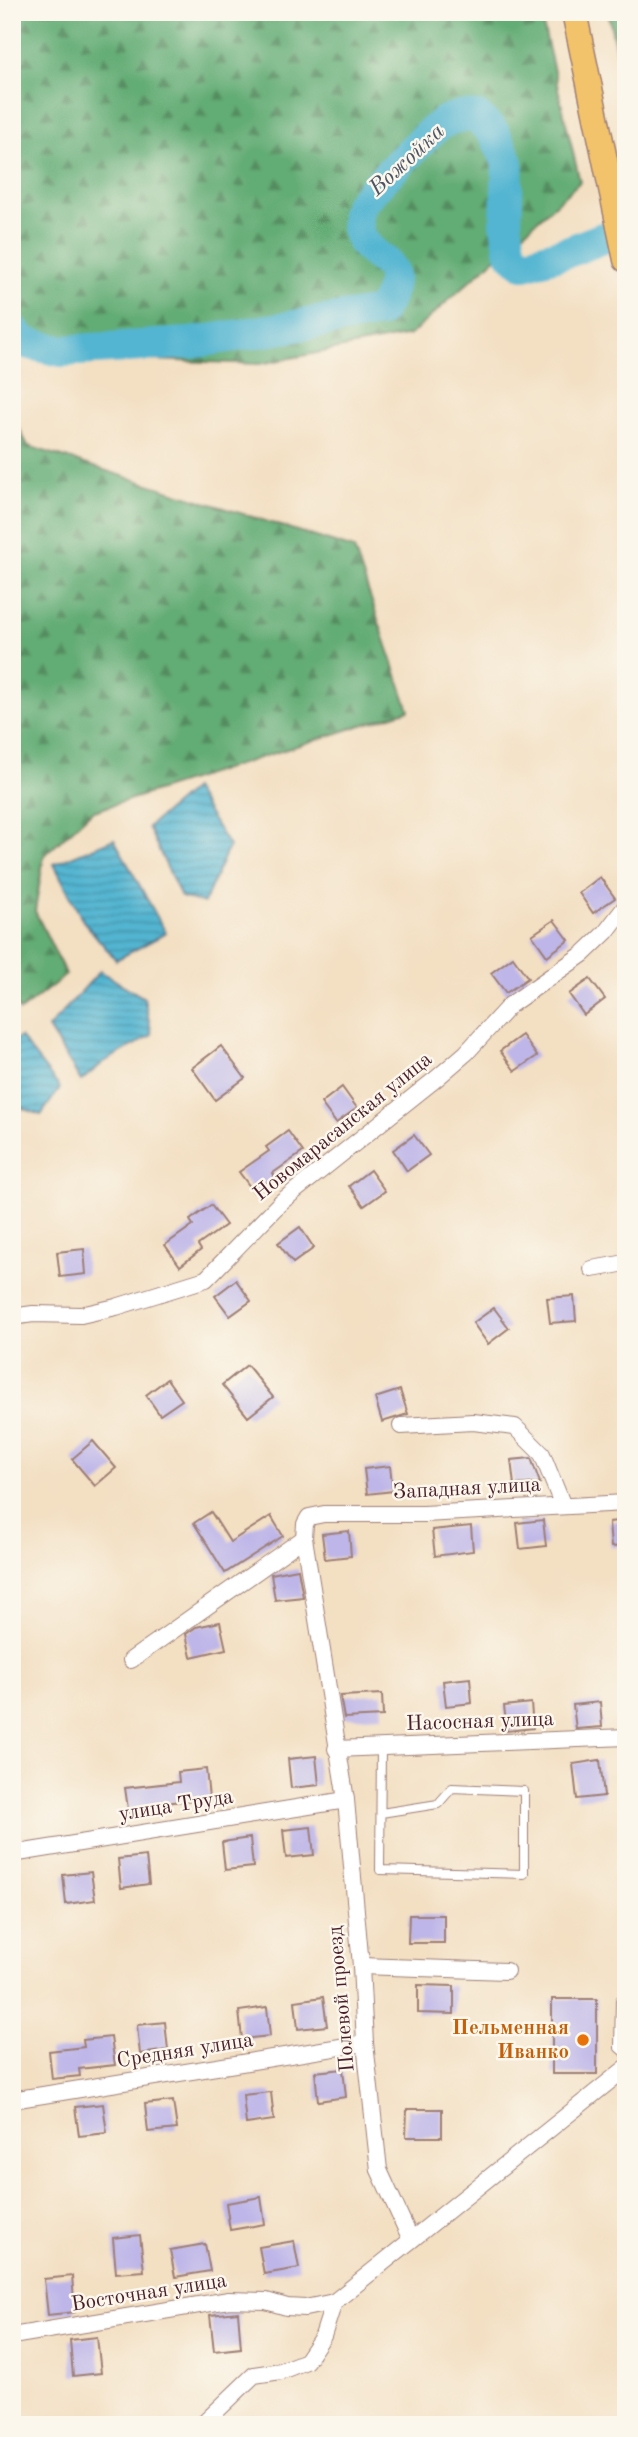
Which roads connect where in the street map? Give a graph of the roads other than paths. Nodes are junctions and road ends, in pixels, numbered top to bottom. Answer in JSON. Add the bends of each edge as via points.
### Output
{"nodes":[{"id":1,"x":574,"y":12,"type":"edge"},
{"id":2,"x":626,"y":260,"type":"edge"},
{"id":3,"x":626,"y":906,"type":"edge"},
{"id":4,"x":626,"y":1264,"type":"edge"},
{"id":5,"x":592,"y":1269,"type":"dead end"},
{"id":6,"x":12,"y":1317,"type":"edge"},
{"id":7,"x":401,"y":1426,"type":"dead end"},
{"id":8,"x":626,"y":1503,"type":"edge"},
{"id":9,"x":563,"y":1506,"type":"junction"},
{"id":10,"x":303,"y":1538,"type":"junction"},
{"id":11,"x":131,"y":1660,"type":"dead end"},
{"id":12,"x":626,"y":1737,"type":"edge"},
{"id":13,"x":381,"y":1747,"type":"junction"},
{"id":14,"x":336,"y":1749,"type":"junction"},
{"id":15,"x":346,"y":1800,"type":"junction"},
{"id":16,"x":381,"y":1813,"type":"junction"},
{"id":17,"x":12,"y":1854,"type":"edge"},
{"id":18,"x":361,"y":1966,"type":"junction"},
{"id":19,"x":506,"y":1971,"type":"dead end"},
{"id":20,"x":620,"y":2000,"type":"dead end"},
{"id":21,"x":365,"y":2043,"type":"junction"},
{"id":22,"x":626,"y":2054,"type":"edge"},
{"id":23,"x":626,"y":2068,"type":"edge"},
{"id":24,"x":12,"y":2101,"type":"edge"},
{"id":25,"x":411,"y":2240,"type":"junction"},
{"id":26,"x":334,"y":2302,"type":"junction"},
{"id":27,"x":12,"y":2336,"type":"edge"},
{"id":28,"x":202,"y":2425,"type":"edge"}],
"edges":[{"from":1,"to":2,"type":"main road"},
{"from":3,"to":6,"type":"street","name":"Новомарасанская улица","via":[[583,954],[510,1005],[437,1078],[281,1202],[206,1279],[81,1315]]},
{"from":4,"to":5,"type":"street"},
{"from":7,"to":9,"type":"street","via":[[473,1422],[515,1427],[542,1454]]},
{"from":8,"to":9,"type":"street","name":"Западная улица"},
{"from":9,"to":10,"type":"street","name":"Западная улица","via":[[324,1514],[309,1517]]},
{"from":10,"to":11,"type":"street"},
{"from":10,"to":14,"type":"street","name":"Полевой проезд"},
{"from":12,"to":13,"type":"street","name":"Насосная улица"},
{"from":13,"to":14,"type":"street","name":"Насосная улица"},
{"from":13,"to":16,"type":"lane"},
{"from":14,"to":15,"type":"street","name":"Полевой проезд"},
{"from":15,"to":17,"type":"street","name":"улица Труда"},
{"from":15,"to":18,"type":"street","name":"Полевой проезд"},
{"from":16,"to":16,"type":"lane","via":[[380,1870],[524,1874],[524,1791],[452,1788],[438,1804]]},
{"from":18,"to":19,"type":"street"},
{"from":18,"to":21,"type":"street","name":"Полевой проезд"},
{"from":20,"to":22,"type":"lane","via":[[619,2048]]},
{"from":21,"to":24,"type":"street","name":"Средняя улица"},
{"from":21,"to":25,"type":"street","name":"Полевой проезд","via":[[379,2170]]},
{"from":23,"to":25,"type":"street"},
{"from":25,"to":26,"type":"street"},
{"from":26,"to":27,"type":"street","name":"Восточная улица","via":[[304,2308],[229,2300]]},
{"from":26,"to":28,"type":"street","via":[[323,2336],[306,2361],[254,2375]]}]}
